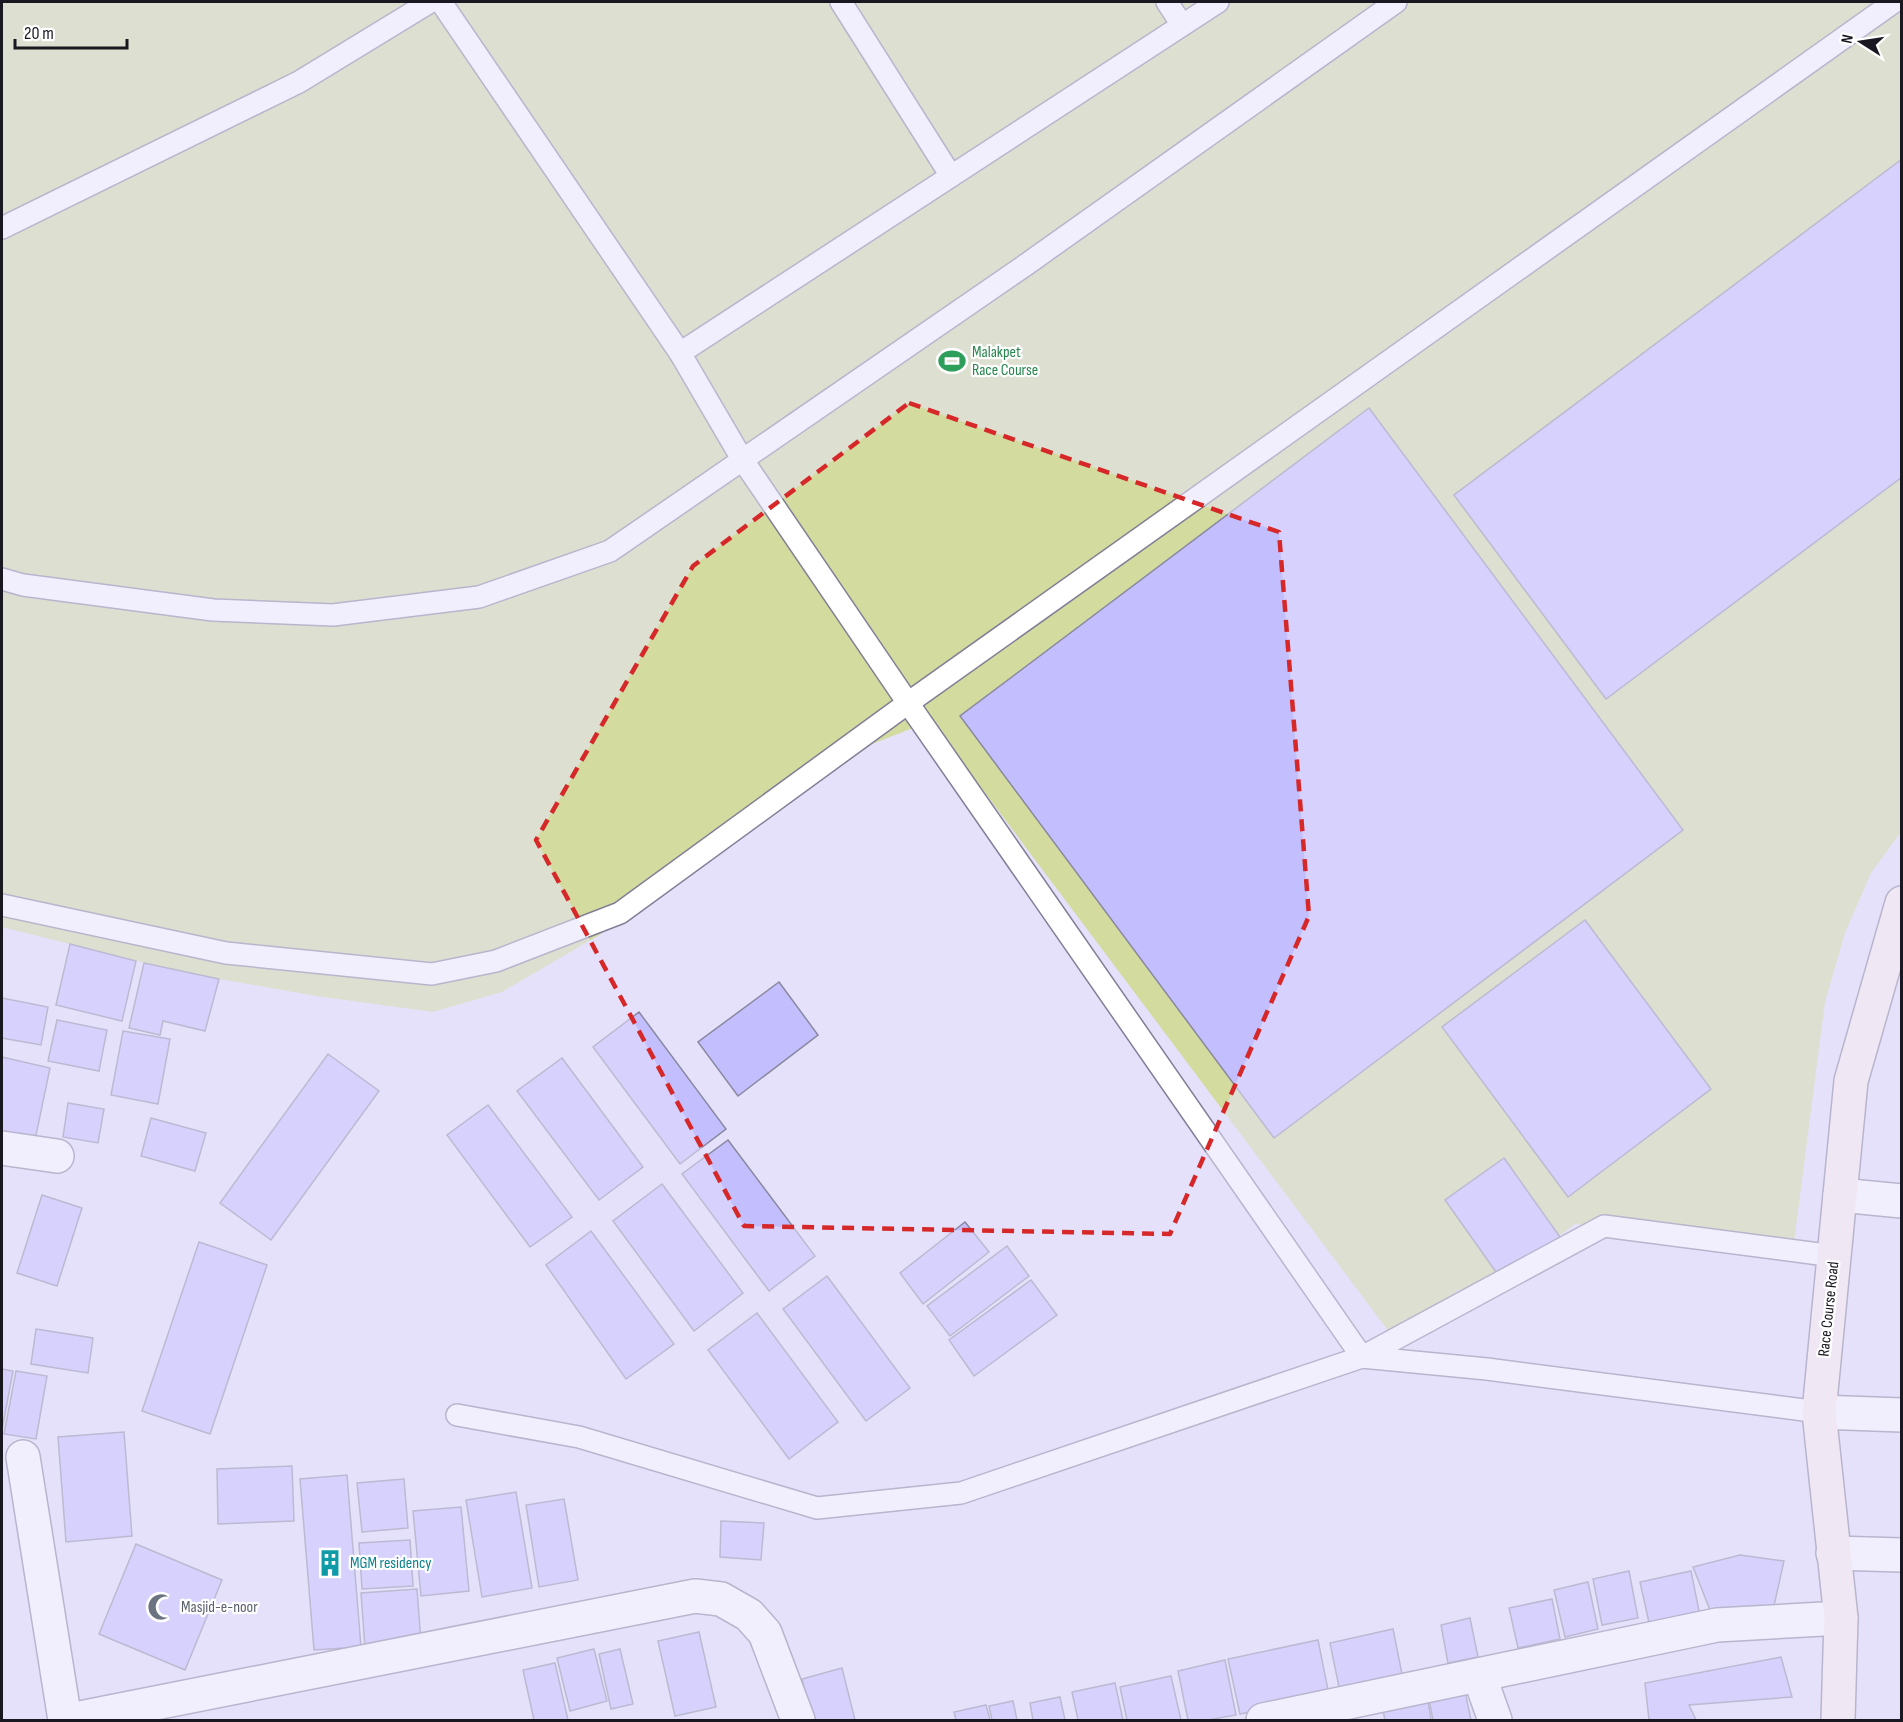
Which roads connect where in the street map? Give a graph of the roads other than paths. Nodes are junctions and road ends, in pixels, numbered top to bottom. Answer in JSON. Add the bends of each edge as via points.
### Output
{"nodes":[{"id":1,"x":430,"y":2,"type":"edge"},
{"id":2,"x":441,"y":2,"type":"edge"},
{"id":3,"x":841,"y":2,"type":"edge"},
{"id":4,"x":1167,"y":2,"type":"edge"},
{"id":5,"x":1218,"y":2,"type":"edge"},
{"id":6,"x":1396,"y":2,"type":"edge"},
{"id":7,"x":1894,"y":2,"type":"edge"},
{"id":8,"x":1182,"y":25,"type":"junction"},
{"id":9,"x":951,"y":176,"type":"junction"},
{"id":10,"x":2,"y":228,"type":"edge"},
{"id":11,"x":680,"y":353,"type":"junction"},
{"id":12,"x":742,"y":459,"type":"junction"},
{"id":13,"x":2,"y":579,"type":"edge"},
{"id":14,"x":908,"y":704,"type":"junction"},
{"id":15,"x":1902,"y":903,"type":"edge"},
{"id":16,"x":2,"y":905,"type":"edge"},
{"id":17,"x":2,"y":1148,"type":"edge"},
{"id":18,"x":57,"y":1156,"type":"dead end"},
{"id":19,"x":1839,"y":1195,"type":"junction"},
{"id":20,"x":1902,"y":1201,"type":"edge"},
{"id":21,"x":1834,"y":1256,"type":"junction"},
{"id":22,"x":1362,"y":1357,"type":"junction"},
{"id":23,"x":1819,"y":1412,"type":"junction"},
{"id":24,"x":457,"y":1415,"type":"dead end"},
{"id":25,"x":1902,"y":1415,"type":"edge"},
{"id":26,"x":23,"y":1457,"type":"dead end"},
{"id":27,"x":1833,"y":1553,"type":"junction"},
{"id":28,"x":1902,"y":1555,"type":"edge"},
{"id":29,"x":1841,"y":1618,"type":"junction"},
{"id":30,"x":1479,"y":1675,"type":"junction"},
{"id":31,"x":65,"y":1720,"type":"edge"},
{"id":32,"x":70,"y":1720,"type":"edge"},
{"id":33,"x":798,"y":1720,"type":"edge"},
{"id":34,"x":1263,"y":1720,"type":"edge"},
{"id":35,"x":1495,"y":1720,"type":"edge"},
{"id":36,"x":1838,"y":1720,"type":"edge"}],
"edges":[{"from":1,"to":10,"type":"lane","via":[[299,82]]},
{"from":2,"to":11,"type":"lane"},
{"from":3,"to":9,"type":"lane"},
{"from":4,"to":8,"type":"lane"},
{"from":5,"to":8,"type":"lane"},
{"from":6,"to":12,"type":"lane","via":[[1027,264]]},
{"from":7,"to":14,"type":"lane"},
{"from":8,"to":9,"type":"lane"},
{"from":9,"to":11,"type":"lane"},
{"from":11,"to":12,"type":"lane"},
{"from":12,"to":13,"type":"lane","via":[[610,551],[479,597],[333,615],[224,611]]},
{"from":12,"to":14,"type":"lane"},
{"from":14,"to":16,"type":"lane","via":[[620,913],[496,961],[432,974],[226,953]]},
{"from":14,"to":22,"type":"lane"},
{"from":15,"to":19,"type":"street","name":"Race Course Road","via":[[1851,1081]]},
{"from":17,"to":18,"type":"street"},
{"from":19,"to":20,"type":"street"},
{"from":19,"to":21,"type":"street","name":"Race Course Road"},
{"from":21,"to":22,"type":"lane","via":[[1604,1226]]},
{"from":21,"to":23,"type":"street","name":"Race Course Road"},
{"from":22,"to":23,"type":"lane","via":[[1487,1369]]},
{"from":22,"to":24,"type":"lane","via":[[961,1493],[817,1508],[579,1437]]},
{"from":23,"to":25,"type":"street"},
{"from":23,"to":27,"type":"street","name":"Race Course Road"},
{"from":26,"to":31,"type":"street"},
{"from":27,"to":28,"type":"street"},
{"from":27,"to":29,"type":"street","name":"Race Course Road"},
{"from":29,"to":30,"type":"street","via":[[1717,1625]]},
{"from":29,"to":36,"type":"street","name":"Race Course Road"},
{"from":30,"to":34,"type":"street"},
{"from":30,"to":35,"type":"street"},
{"from":32,"to":33,"type":"street","via":[[695,1596],[721,1599],[749,1615],[765,1633]]}]}
